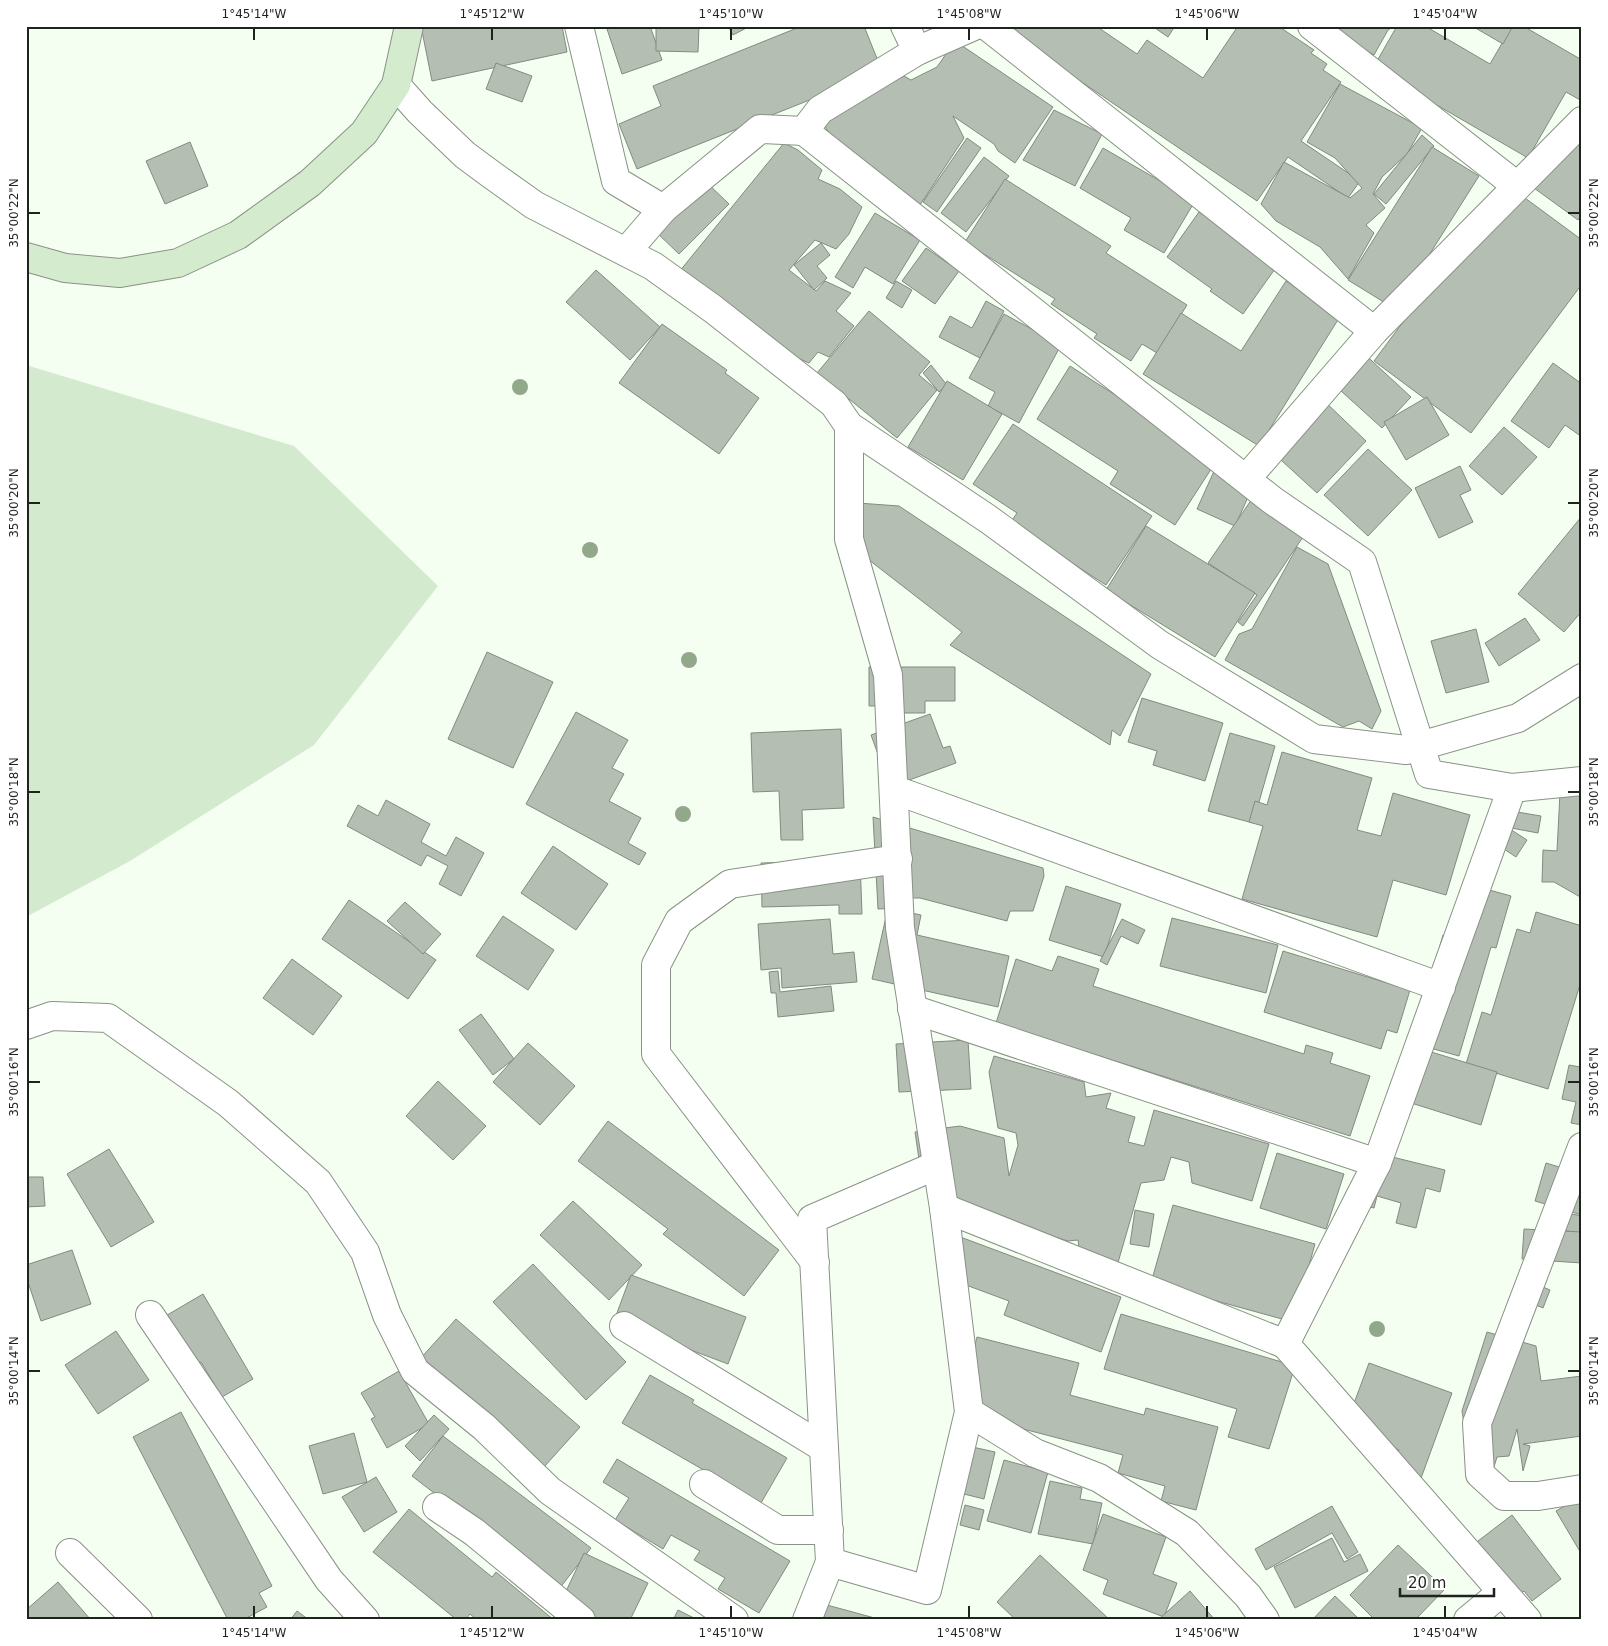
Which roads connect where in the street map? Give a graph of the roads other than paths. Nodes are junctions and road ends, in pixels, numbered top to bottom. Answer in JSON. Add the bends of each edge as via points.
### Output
{"nodes":[{"id":1,"x":409,"y":26,"type":"edge"},
{"id":2,"x":905,"y":26,"type":"edge"},
{"id":3,"x":974,"y":26,"type":"edge"},
{"id":4,"x":987,"y":26,"type":"edge"},
{"id":5,"x":1312,"y":26,"type":"edge"},
{"id":6,"x":581,"y":27,"type":"edge"},
{"id":7,"x":917,"y":51,"type":"junction"},
{"id":8,"x":396,"y":85,"type":"junction"},
{"id":9,"x":1582,"y":121,"type":"edge"},
{"id":10,"x":804,"y":132,"type":"junction"},
{"id":11,"x":1517,"y":186,"type":"junction"},
{"id":12,"x":663,"y":209,"type":"junction"},
{"id":13,"x":626,"y":252,"type":"junction"},
{"id":14,"x":26,"y":257,"type":"edge"},
{"id":15,"x":1374,"y":330,"type":"junction"},
{"id":16,"x":849,"y":426,"type":"junction"},
{"id":17,"x":1246,"y":479,"type":"junction"},
{"id":18,"x":1582,"y":678,"type":"edge"},
{"id":19,"x":1421,"y":746,"type":"junction"},
{"id":20,"x":1582,"y":781,"type":"edge"},
{"id":21,"x":1512,"y":788,"type":"junction"},
{"id":22,"x":895,"y":790,"type":"junction"},
{"id":23,"x":898,"y":859,"type":"junction"},
{"id":24,"x":1441,"y":987,"type":"junction"},
{"id":25,"x":912,"y":1009,"type":"junction"},
{"id":26,"x":26,"y":1026,"type":"edge"},
{"id":27,"x":1582,"y":1146,"type":"edge"},
{"id":28,"x":1377,"y":1163,"type":"junction"},
{"id":29,"x":937,"y":1165,"type":"junction"},
{"id":30,"x":944,"y":1208,"type":"junction"},
{"id":31,"x":814,"y":1262,"type":"junction"},
{"id":32,"x":150,"y":1315,"type":"dead end"},
{"id":33,"x":624,"y":1326,"type":"dead end"},
{"id":34,"x":1285,"y":1344,"type":"junction"},
{"id":35,"x":969,"y":1412,"type":"junction"},
{"id":36,"x":824,"y":1448,"type":"junction"},
{"id":37,"x":704,"y":1484,"type":"dead end"},
{"id":38,"x":1582,"y":1489,"type":"edge"},
{"id":39,"x":437,"y":1507,"type":"dead end"},
{"id":40,"x":829,"y":1530,"type":"junction"},
{"id":41,"x":70,"y":1553,"type":"dead end"},
{"id":42,"x":830,"y":1562,"type":"junction"},
{"id":43,"x":1502,"y":1592,"type":"junction"},
{"id":44,"x":138,"y":1620,"type":"edge"},
{"id":45,"x":364,"y":1620,"type":"edge"},
{"id":46,"x":581,"y":1620,"type":"edge"},
{"id":47,"x":734,"y":1620,"type":"edge"},
{"id":48,"x":807,"y":1620,"type":"edge"},
{"id":49,"x":1265,"y":1620,"type":"edge"},
{"id":50,"x":1468,"y":1620,"type":"edge"},
{"id":51,"x":1527,"y":1620,"type":"edge"}],
"edges":[{"from":1,"to":8,"type":"main road"},
{"from":2,"to":7,"type":"street"},
{"from":3,"to":7,"type":"street"},
{"from":4,"to":15,"type":"street"},
{"from":5,"to":11,"type":"street"},
{"from":6,"to":12,"type":"street","via":[[616,181]]},
{"from":7,"to":10,"type":"street","via":[[820,110]]},
{"from":8,"to":13,"type":"street","via":[[465,155],[492,175],[534,205]]},
{"from":8,"to":14,"type":"main road","via":[[364,132],[310,183],[238,235],[178,263],[120,273],[65,268]]},
{"from":9,"to":11,"type":"street"},
{"from":10,"to":12,"type":"street","via":[[760,129]]},
{"from":10,"to":17,"type":"street"},
{"from":11,"to":15,"type":"street"},
{"from":12,"to":13,"type":"street"},
{"from":13,"to":16,"type":"street","via":[[652,266],[713,309],[834,404]]},
{"from":15,"to":17,"type":"street"},
{"from":16,"to":19,"type":"street","via":[[988,519],[1160,645],[1314,740],[1406,750]]},
{"from":16,"to":22,"type":"street","via":[[849,539],[888,675]]},
{"from":17,"to":19,"type":"street","via":[[1362,562]]},
{"from":18,"to":19,"type":"street","via":[[1518,718]]},
{"from":19,"to":21,"type":"street","via":[[1429,774]]},
{"from":20,"to":21,"type":"street"},
{"from":21,"to":24,"type":"street"},
{"from":22,"to":23,"type":"street"},
{"from":22,"to":24,"type":"street"},
{"from":23,"to":25,"type":"street","via":[[900,928]]},
{"from":23,"to":31,"type":"street","via":[[730,884],[679,921],[656,964],[656,1054]]},
{"from":24,"to":28,"type":"street"},
{"from":25,"to":28,"type":"street"},
{"from":25,"to":29,"type":"street"},
{"from":26,"to":47,"type":"street","via":[[52,1016],[108,1018],[228,1103],[318,1182],[365,1252],[387,1315],[415,1372],[484,1427],[550,1491]]},
{"from":27,"to":38,"type":"street","via":[[1477,1423],[1480,1474],[1504,1496],[1538,1496]]},
{"from":28,"to":34,"type":"street"},
{"from":29,"to":30,"type":"street"},
{"from":29,"to":31,"type":"street","via":[[812,1219]]},
{"from":30,"to":34,"type":"street"},
{"from":30,"to":35,"type":"street"},
{"from":31,"to":36,"type":"street"},
{"from":32,"to":45,"type":"street","via":[[329,1580]]},
{"from":33,"to":36,"type":"street"},
{"from":34,"to":43,"type":"street"},
{"from":35,"to":42,"type":"street","via":[[927,1590]]},
{"from":35,"to":49,"type":"street","via":[[1035,1453],[1099,1478],[1187,1533],[1248,1596]]},
{"from":36,"to":40,"type":"street"},
{"from":37,"to":40,"type":"street","via":[[778,1530]]},
{"from":39,"to":46,"type":"street","via":[[474,1532]]},
{"from":40,"to":42,"type":"street"},
{"from":41,"to":44,"type":"street"},
{"from":42,"to":48,"type":"street"},
{"from":43,"to":50,"type":"street"},
{"from":43,"to":51,"type":"street"}]}
